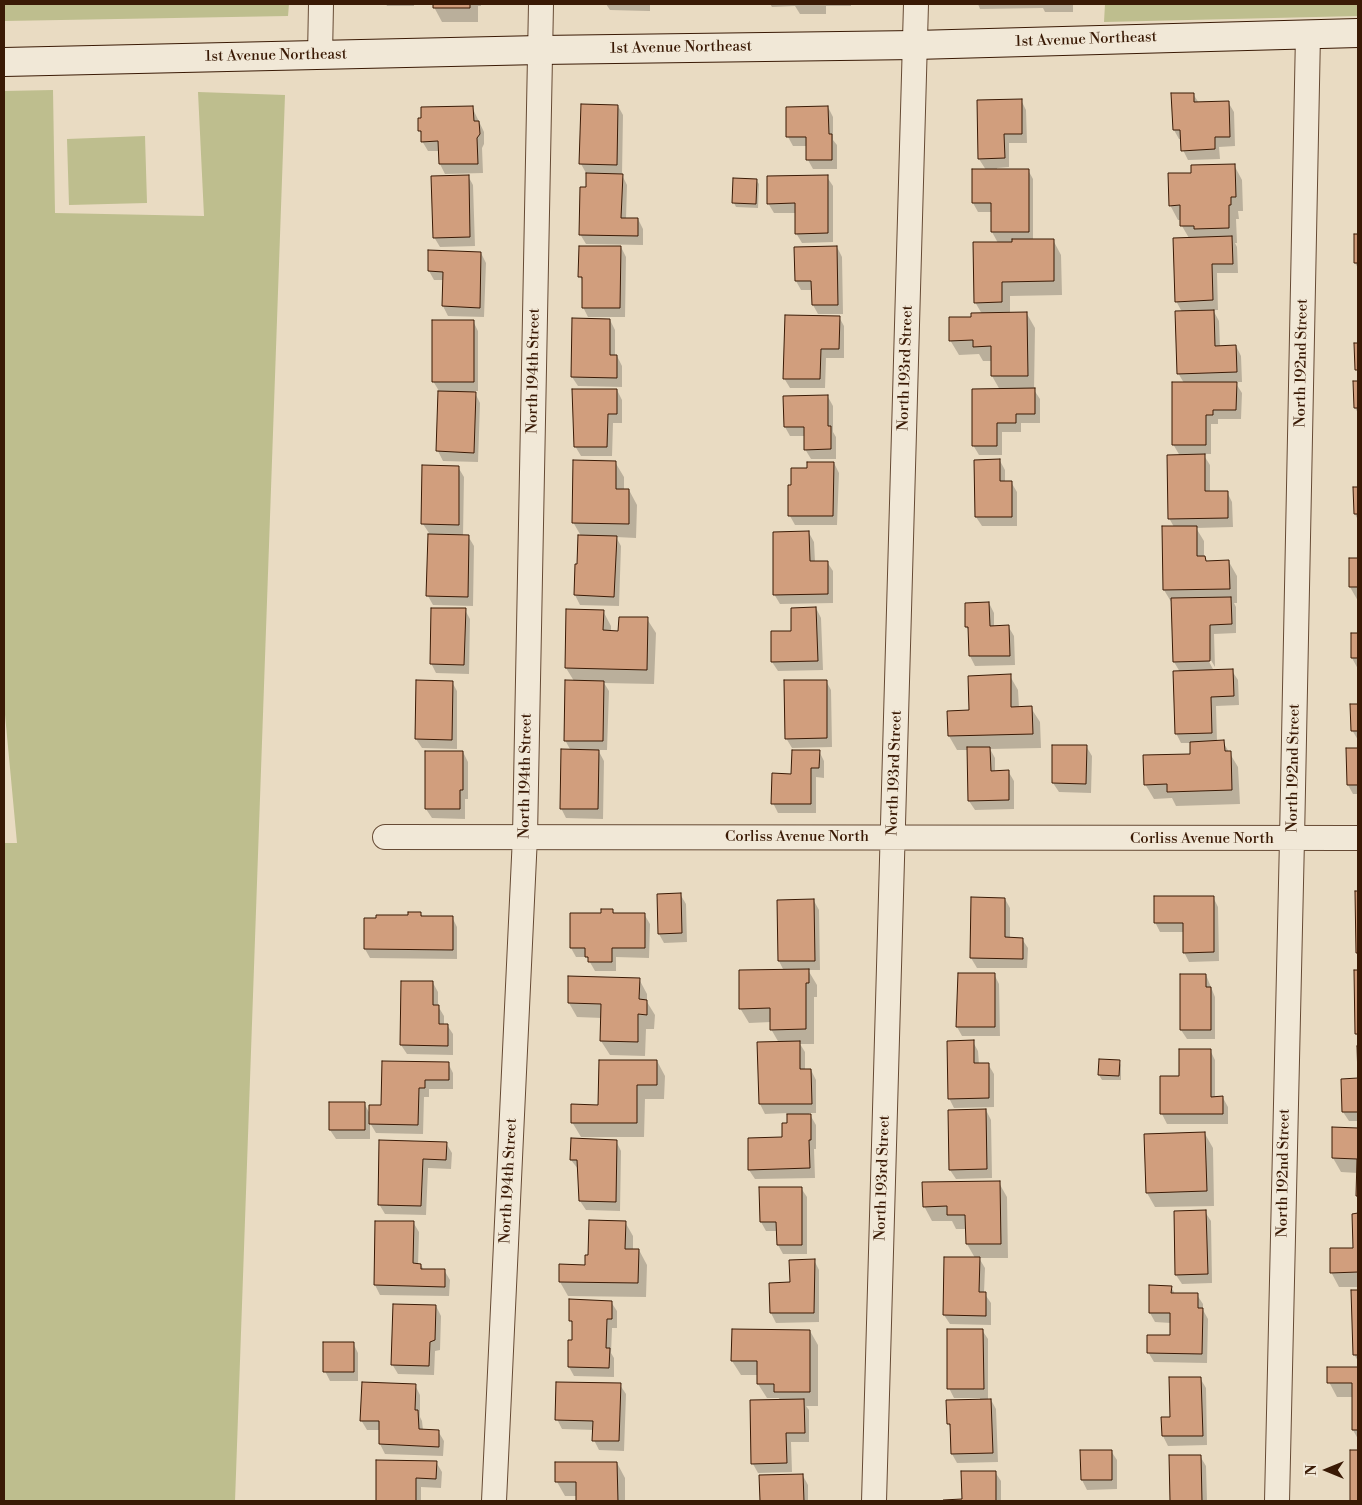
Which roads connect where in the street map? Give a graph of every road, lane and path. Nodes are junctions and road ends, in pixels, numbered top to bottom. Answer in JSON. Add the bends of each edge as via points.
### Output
{"nodes":[{"id":1,"x":321,"y":4,"type":"edge"},
{"id":2,"x":541,"y":4,"type":"edge"},
{"id":3,"x":916,"y":4,"type":"edge"},
{"id":4,"x":1358,"y":33,"type":"edge"},
{"id":5,"x":1308,"y":34,"type":"junction"},
{"id":6,"x":915,"y":45,"type":"junction"},
{"id":7,"x":540,"y":50,"type":"junction"},
{"id":8,"x":320,"y":56,"type":"junction"},
{"id":9,"x":4,"y":62,"type":"edge"},
{"id":10,"x":525,"y":836,"type":"junction"},
{"id":11,"x":385,"y":837,"type":"dead end"},
{"id":12,"x":893,"y":837,"type":"junction"},
{"id":13,"x":1358,"y":838,"type":"edge"},
{"id":14,"x":1292,"y":839,"type":"junction"},
{"id":15,"x":494,"y":1501,"type":"edge"},
{"id":16,"x":874,"y":1501,"type":"edge"},
{"id":17,"x":1277,"y":1501,"type":"edge"}],
"edges":[{"from":1,"to":8,"type":"street"},
{"from":2,"to":7,"type":"street","name":"North 194th Street"},
{"from":3,"to":6,"type":"street","name":"North 193rd Street"},
{"from":4,"to":5,"type":"street","name":"1st Avenue Northeast"},
{"from":5,"to":6,"type":"street","name":"1st Avenue Northeast"},
{"from":5,"to":14,"type":"street","name":"North 192nd Street"},
{"from":6,"to":7,"type":"street","name":"1st Avenue Northeast"},
{"from":6,"to":12,"type":"street","name":"North 193rd Street"},
{"from":7,"to":8,"type":"street","name":"1st Avenue Northeast"},
{"from":7,"to":10,"type":"street","name":"North 194th Street"},
{"from":8,"to":9,"type":"street","name":"1st Avenue Northeast"},
{"from":10,"to":11,"type":"street","name":"Corliss Avenue North"},
{"from":10,"to":12,"type":"street","name":"Corliss Avenue North"},
{"from":10,"to":15,"type":"street","name":"North 194th Street"},
{"from":12,"to":14,"type":"street","name":"Corliss Avenue North"},
{"from":12,"to":16,"type":"street","name":"North 193rd Street"},
{"from":13,"to":14,"type":"street","name":"Corliss Avenue North"},
{"from":14,"to":17,"type":"street","name":"North 192nd Street"}]}
